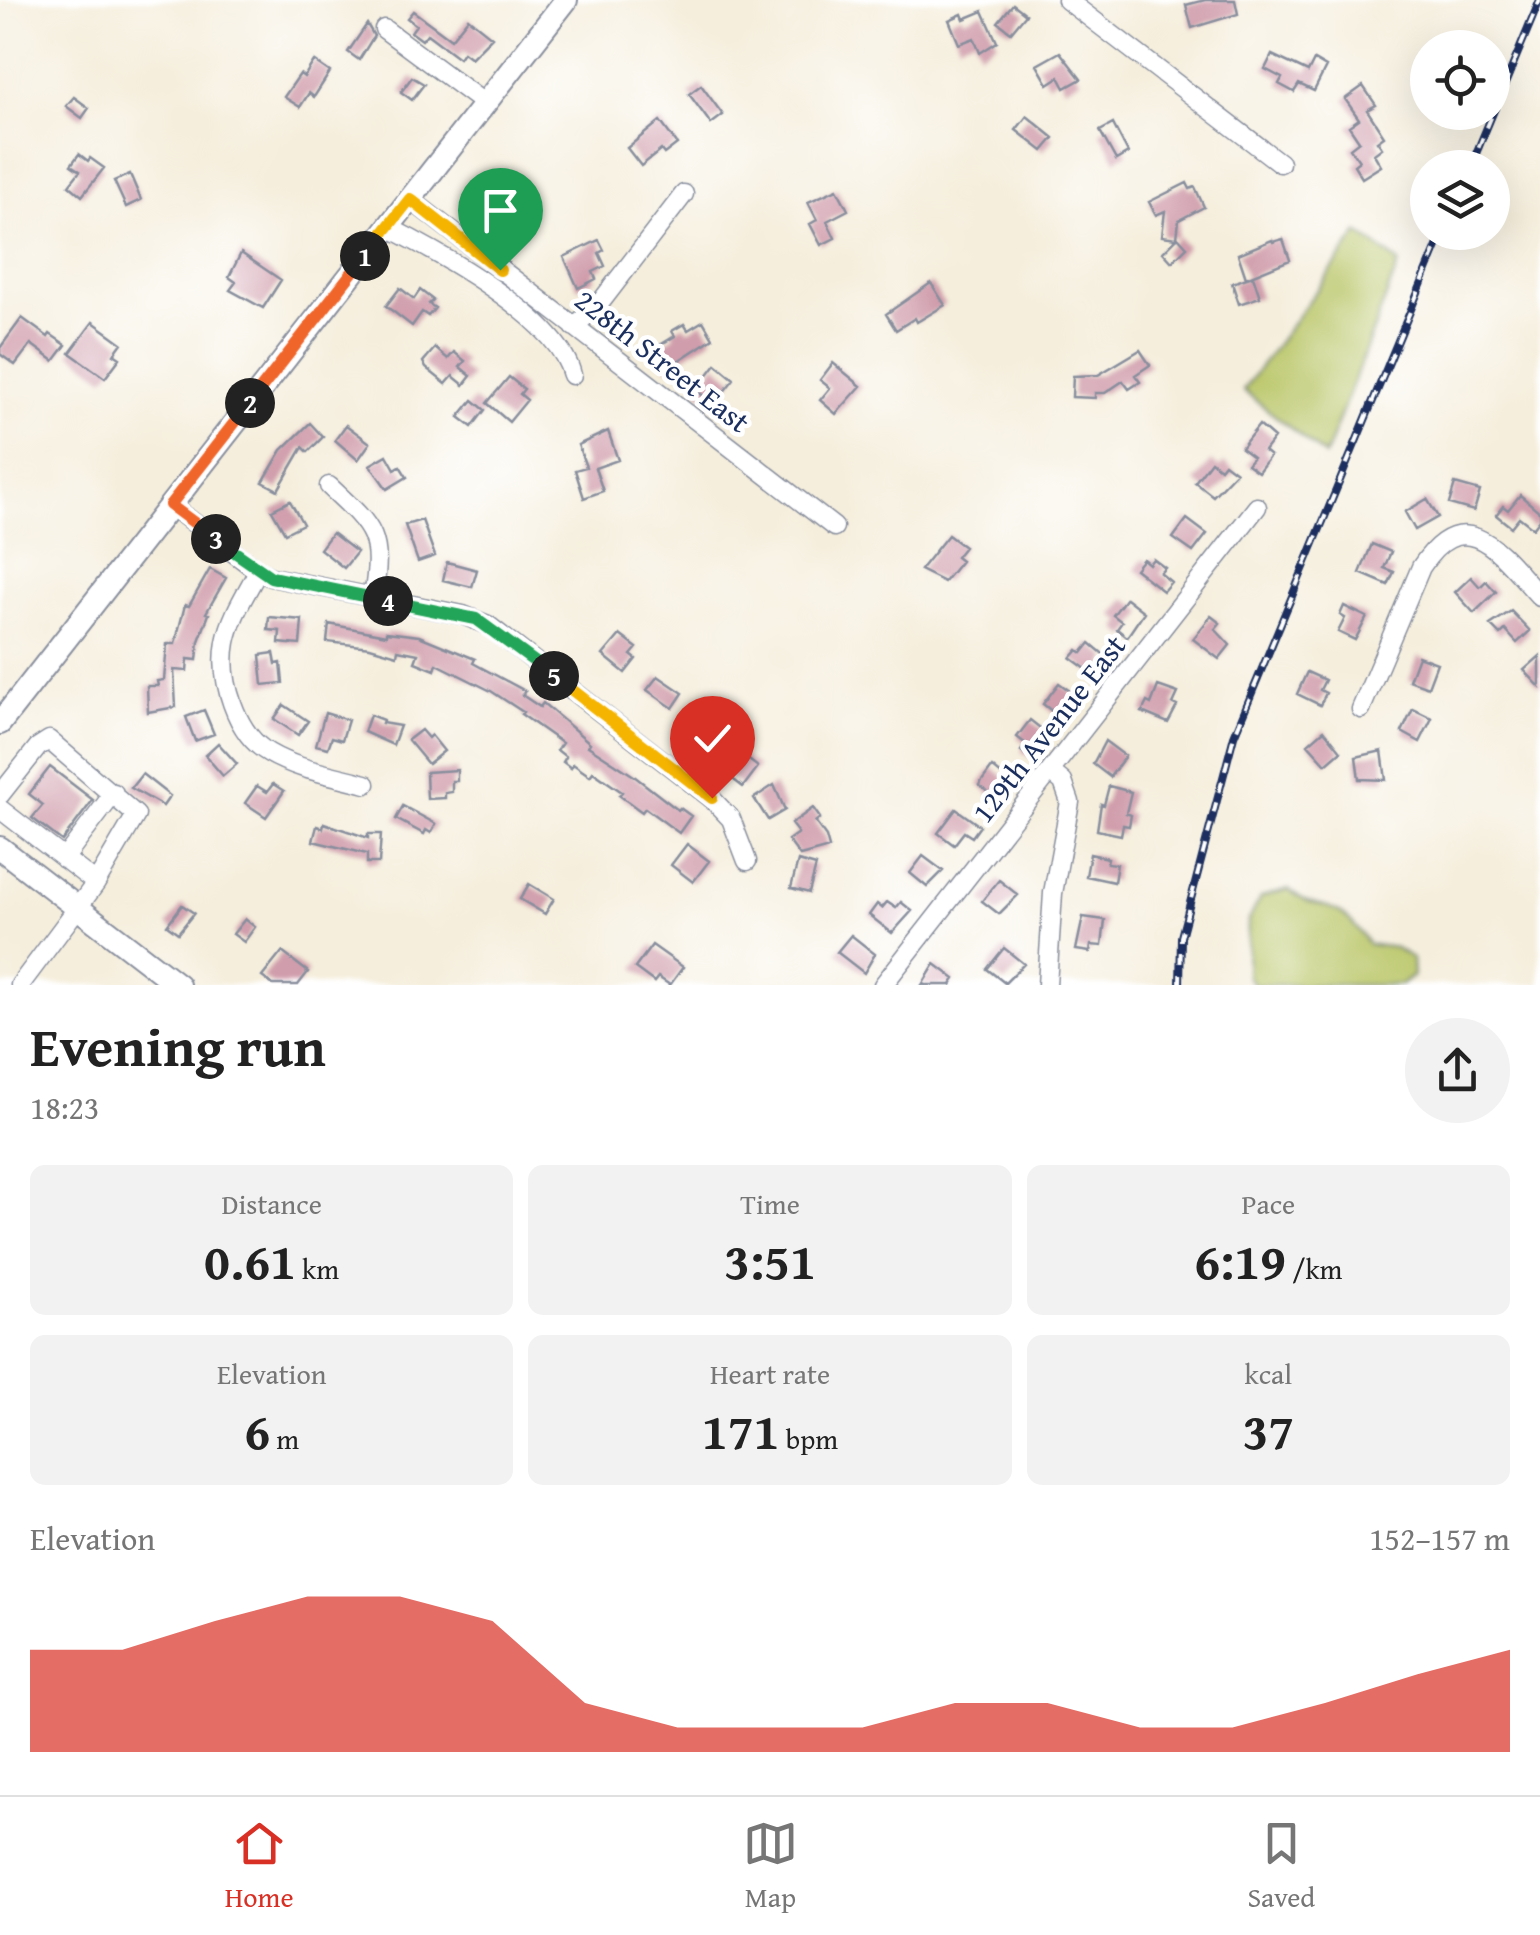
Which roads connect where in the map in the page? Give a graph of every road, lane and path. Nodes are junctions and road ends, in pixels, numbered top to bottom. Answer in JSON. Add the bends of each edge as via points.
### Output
{"nodes":[{"id":1,"x":566,"y":0,"type":"edge"},
{"id":2,"x":1066,"y":0,"type":"edge"},
{"id":3,"x":384,"y":29,"type":"dead end"},
{"id":4,"x":485,"y":104,"type":"junction"},
{"id":5,"x":1280,"y":163,"type":"dead end"},
{"id":6,"x":684,"y":194,"type":"dead end"},
{"id":7,"x":410,"y":199,"type":"junction"},
{"id":8,"x":388,"y":228,"type":"junction"},
{"id":9,"x":574,"y":328,"type":"junction"},
{"id":10,"x":572,"y":375,"type":"dead end"},
{"id":11,"x":330,"y":486,"type":"dead end"},
{"id":12,"x":170,"y":505,"type":"junction"},
{"id":13,"x":1258,"y":507,"type":"dead end"},
{"id":14,"x":834,"y":527,"type":"dead end"},
{"id":15,"x":258,"y":571,"type":"junction"},
{"id":16,"x":1540,"y":597,"type":"edge"},
{"id":17,"x":372,"y":598,"type":"junction"},
{"id":18,"x":1361,"y":709,"type":"dead end"},
{"id":19,"x":0,"y":723,"type":"edge"},
{"id":20,"x":1052,"y":772,"type":"junction"},
{"id":21,"x":366,"y":784,"type":"dead end"},
{"id":22,"x":114,"y":793,"type":"junction"},
{"id":23,"x":0,"y":795,"type":"edge"},
{"id":24,"x":0,"y":809,"type":"edge"},
{"id":25,"x":0,"y":848,"type":"edge"},
{"id":26,"x":64,"y":859,"type":"junction"},
{"id":27,"x":747,"y":861,"type":"dead end"},
{"id":28,"x":96,"y":883,"type":"junction"},
{"id":29,"x":78,"y":908,"type":"junction"},
{"id":30,"x":20,"y":985,"type":"edge"},
{"id":31,"x":178,"y":985,"type":"edge"},
{"id":32,"x":883,"y":985,"type":"edge"},
{"id":33,"x":1047,"y":985,"type":"edge"}],
"edges":[{"from":1,"to":4,"type":"main road"},
{"from":2,"to":5,"type":"street"},
{"from":3,"to":4,"type":"street"},
{"from":4,"to":7,"type":"main road"},
{"from":6,"to":9,"type":"street"},
{"from":7,"to":8,"type":"main road"},
{"from":7,"to":9,"type":"street","name":"228th Street East"},
{"from":8,"to":10,"type":"street","via":[[457,264],[525,314],[562,348]]},
{"from":8,"to":12,"type":"main road"},
{"from":9,"to":14,"type":"street","name":"228th Street East"},
{"from":11,"to":17,"type":"street","via":[[364,519],[378,544]]},
{"from":12,"to":15,"type":"street"},
{"from":12,"to":19,"type":"main road"},
{"from":13,"to":20,"type":"street","name":"129th Avenue East"},
{"from":15,"to":17,"type":"street"},
{"from":15,"to":21,"type":"street","via":[[225,646],[228,682],[245,732],[280,758]]},
{"from":16,"to":18,"type":"street","via":[[1490,544],[1458,534],[1439,544],[1421,567]]},
{"from":17,"to":27,"type":"street","via":[[488,626],[712,798],[731,819]]},
{"from":20,"to":32,"type":"street","name":"129th Avenue East"},
{"from":20,"to":33,"type":"street","via":[[1070,802],[1053,893]]},
{"from":22,"to":23,"type":"street","via":[[48,740]]},
{"from":22,"to":26,"type":"street"},
{"from":22,"to":28,"type":"street","via":[[136,815]]},
{"from":24,"to":26,"type":"street"},
{"from":25,"to":29,"type":"main road"},
{"from":26,"to":28,"type":"street"},
{"from":28,"to":29,"type":"street"},
{"from":29,"to":30,"type":"street"},
{"from":29,"to":31,"type":"main road"}]}
